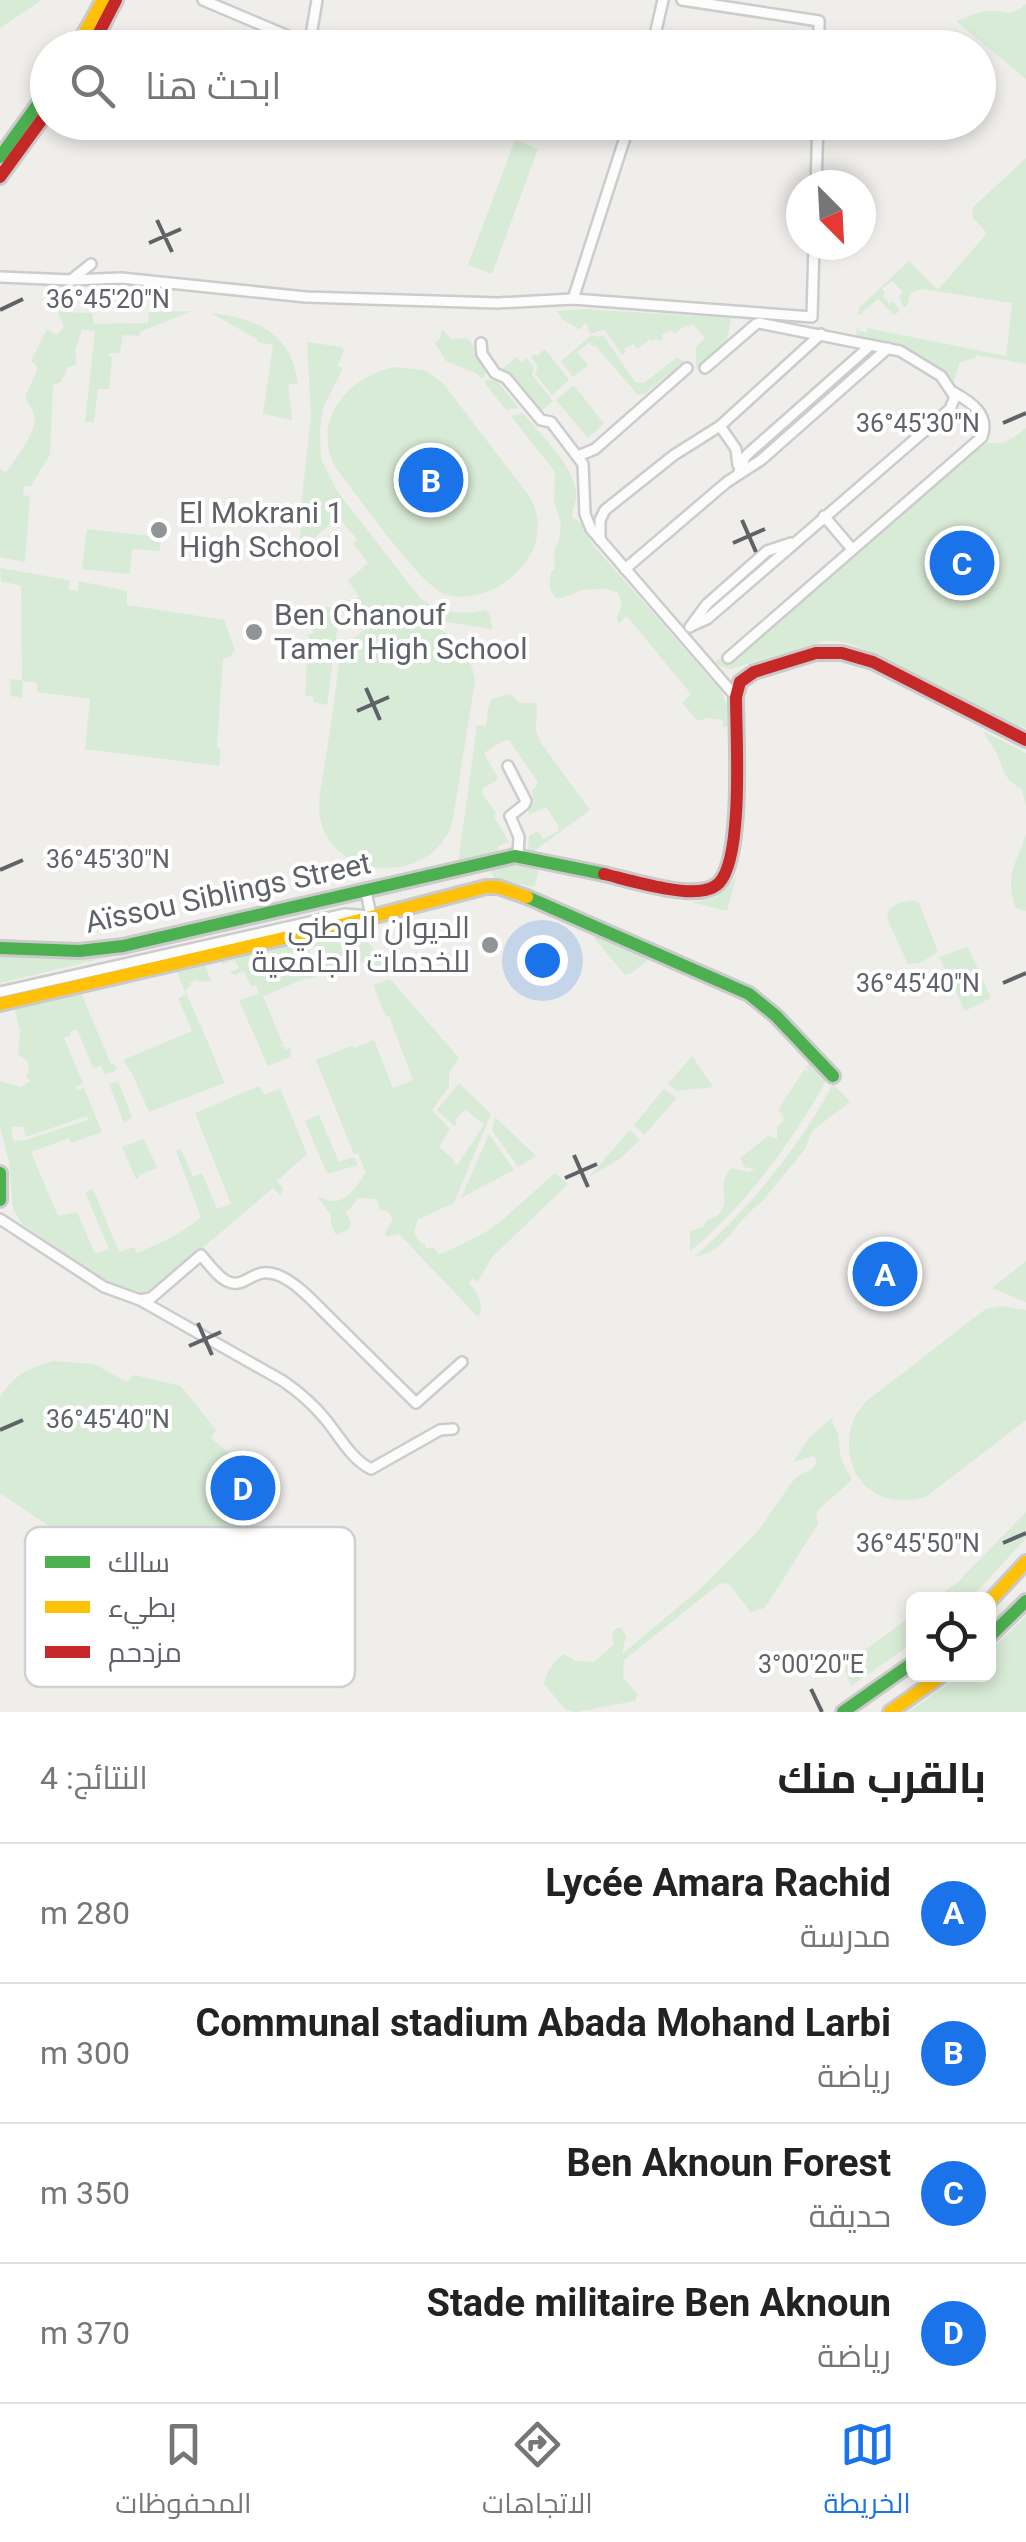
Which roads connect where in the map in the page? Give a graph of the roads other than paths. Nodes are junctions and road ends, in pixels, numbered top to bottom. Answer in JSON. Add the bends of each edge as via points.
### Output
{"nodes":[{"id":1,"x":104,"y":0,"type":"edge"},
{"id":2,"x":116,"y":0,"type":"edge"},
{"id":3,"x":202,"y":0,"type":"edge"},
{"id":4,"x":317,"y":0,"type":"edge"},
{"id":5,"x":662,"y":0,"type":"edge"},
{"id":6,"x":682,"y":0,"type":"edge"},
{"id":7,"x":86,"y":30,"type":"edge"},
{"id":8,"x":100,"y":30,"type":"edge"},
{"id":9,"x":272,"y":30,"type":"edge"},
{"id":10,"x":312,"y":30,"type":"edge"},
{"id":11,"x":656,"y":30,"type":"edge"},
{"id":12,"x":819,"y":30,"type":"edge"},
{"id":13,"x":30,"y":115,"type":"edge"},
{"id":14,"x":30,"y":136,"type":"edge"},
{"id":15,"x":624,"y":140,"type":"edge"},
{"id":16,"x":817,"y":140,"type":"edge"},
{"id":17,"x":0,"y":157,"type":"edge"},
{"id":18,"x":816,"y":170,"type":"edge"},
{"id":19,"x":0,"y":177,"type":"edge"},
{"id":20,"x":814,"y":260,"type":"edge"},
{"id":21,"x":91,"y":264,"type":"dead end"},
{"id":22,"x":0,"y":277,"type":"edge"},
{"id":23,"x":71,"y":280,"type":"junction"},
{"id":24,"x":572,"y":299,"type":"junction"},
{"id":25,"x":820,"y":334,"type":"junction"},
{"id":26,"x":481,"y":343,"type":"dead end"},
{"id":27,"x":871,"y":345,"type":"junction"},
{"id":28,"x":888,"y":348,"type":"junction"},
{"id":29,"x":687,"y":368,"type":"dead end"},
{"id":30,"x":704,"y":368,"type":"dead end"},
{"id":31,"x":953,"y":392,"type":"junction"},
{"id":32,"x":720,"y":426,"type":"junction"},
{"id":33,"x":578,"y":456,"type":"junction"},
{"id":34,"x":739,"y":472,"type":"junction"},
{"id":35,"x":824,"y":516,"type":"junction"},
{"id":36,"x":600,"y":542,"type":"junction"},
{"id":37,"x":852,"y":549,"type":"junction"},
{"id":38,"x":625,"y":570,"type":"junction"},
{"id":39,"x":682,"y":634,"type":"junction"},
{"id":40,"x":728,"y":658,"type":"dead end"},
{"id":41,"x":736,"y":697,"type":"junction"},
{"id":42,"x":1026,"y":740,"type":"edge"},
{"id":43,"x":508,"y":766,"type":"dead end"},
{"id":44,"x":518,"y":856,"type":"junction"},
{"id":45,"x":366,"y":891,"type":"junction"},
{"id":46,"x":370,"y":916,"type":"junction"},
{"id":47,"x":0,"y":948,"type":"edge"},
{"id":48,"x":0,"y":992,"type":"edge"},
{"id":49,"x":0,"y":1004,"type":"edge"},
{"id":50,"x":833,"y":1076,"type":"dead end"},
{"id":51,"x":0,"y":1173,"type":"edge"},
{"id":52,"x":0,"y":1200,"type":"edge"},
{"id":53,"x":0,"y":1218,"type":"edge"},
{"id":54,"x":140,"y":1300,"type":"junction"},
{"id":55,"x":462,"y":1362,"type":"dead end"},
{"id":56,"x":452,"y":1428,"type":"dead end"},
{"id":57,"x":1026,"y":1562,"type":"edge"},
{"id":58,"x":996,"y":1594,"type":"edge"},
{"id":59,"x":1026,"y":1600,"type":"edge"},
{"id":60,"x":996,"y":1630,"type":"edge"},
{"id":61,"x":906,"y":1668,"type":"edge"},
{"id":62,"x":933,"y":1682,"type":"edge"},
{"id":63,"x":843,"y":1712,"type":"edge"},
{"id":64,"x":890,"y":1712,"type":"edge"}],
"edges":[{"from":1,"to":7,"type":"main road"},
{"from":2,"to":8,"type":"main road"},
{"from":3,"to":9,"type":"street"},
{"from":4,"to":10,"type":"street"},
{"from":5,"to":11,"type":"street"},
{"from":6,"to":12,"type":"street","via":[[819,21]]},
{"from":13,"to":17,"type":"main road"},
{"from":14,"to":19,"type":"main road"},
{"from":15,"to":24,"type":"street"},
{"from":16,"to":18,"type":"street"},
{"from":20,"to":24,"type":"street","via":[[812,317]]},
{"from":21,"to":23,"type":"street"},
{"from":22,"to":23,"type":"street"},
{"from":23,"to":24,"type":"street","via":[[121,278],[306,297],[497,304]]},
{"from":25,"to":27,"type":"street"},
{"from":25,"to":30,"type":"street","via":[[756,324]]},
{"from":25,"to":32,"type":"street"},
{"from":26,"to":33,"type":"street","via":[[495,373]]},
{"from":27,"to":28,"type":"street"},
{"from":27,"to":34,"type":"street","via":[[750,452]]},
{"from":28,"to":31,"type":"street","via":[[940,376]]},
{"from":28,"to":34,"type":"street"},
{"from":29,"to":33,"type":"street"},
{"from":31,"to":35,"type":"street","via":[[950,409]]},
{"from":31,"to":37,"type":"street","via":[[979,411],[982,437]]},
{"from":32,"to":34,"type":"street","via":[[737,452]]},
{"from":32,"to":36,"type":"street","via":[[605,510]]},
{"from":33,"to":36,"type":"street","via":[[585,514]]},
{"from":34,"to":38,"type":"street"},
{"from":35,"to":37,"type":"street"},
{"from":35,"to":39,"type":"street","via":[[794,542],[767,550]]},
{"from":36,"to":38,"type":"street"},
{"from":37,"to":40,"type":"street"},
{"from":38,"to":39,"type":"street"},
{"from":39,"to":41,"type":"street"},
{"from":41,"to":42,"type":"main road","via":[[740,682],[754,672],[816,653],[842,653],[873,662]]},
{"from":41,"to":44,"type":"main road","name":"Aïssou Siblings Street","via":[[734,839],[725,875],[714,886],[685,892]]},
{"from":43,"to":44,"type":"street","via":[[526,801],[510,816],[520,837]]},
{"from":44,"to":45,"type":"main road","name":"Aïssou Siblings Street"},
{"from":45,"to":46,"type":"street"},
{"from":45,"to":47,"type":"main road","name":"Aïssou Siblings Street","via":[[123,946]]},
{"from":46,"to":48,"type":"street","via":[[344,914]]},
{"from":46,"to":49,"type":"main road"},
{"from":46,"to":50,"type":"main road","via":[[486,888],[515,892],[748,994]]},
{"from":51,"to":52,"type":"main road"},
{"from":53,"to":54,"type":"street","via":[[104,1288]]},
{"from":54,"to":55,"type":"street","via":[[201,1256],[231,1283],[258,1272],[282,1276],[416,1403]]},
{"from":54,"to":56,"type":"street","via":[[301,1394],[370,1469]]},
{"from":57,"to":58,"type":"main road"},
{"from":59,"to":60,"type":"main road"},
{"from":61,"to":63,"type":"main road"},
{"from":62,"to":64,"type":"main road"}]}
